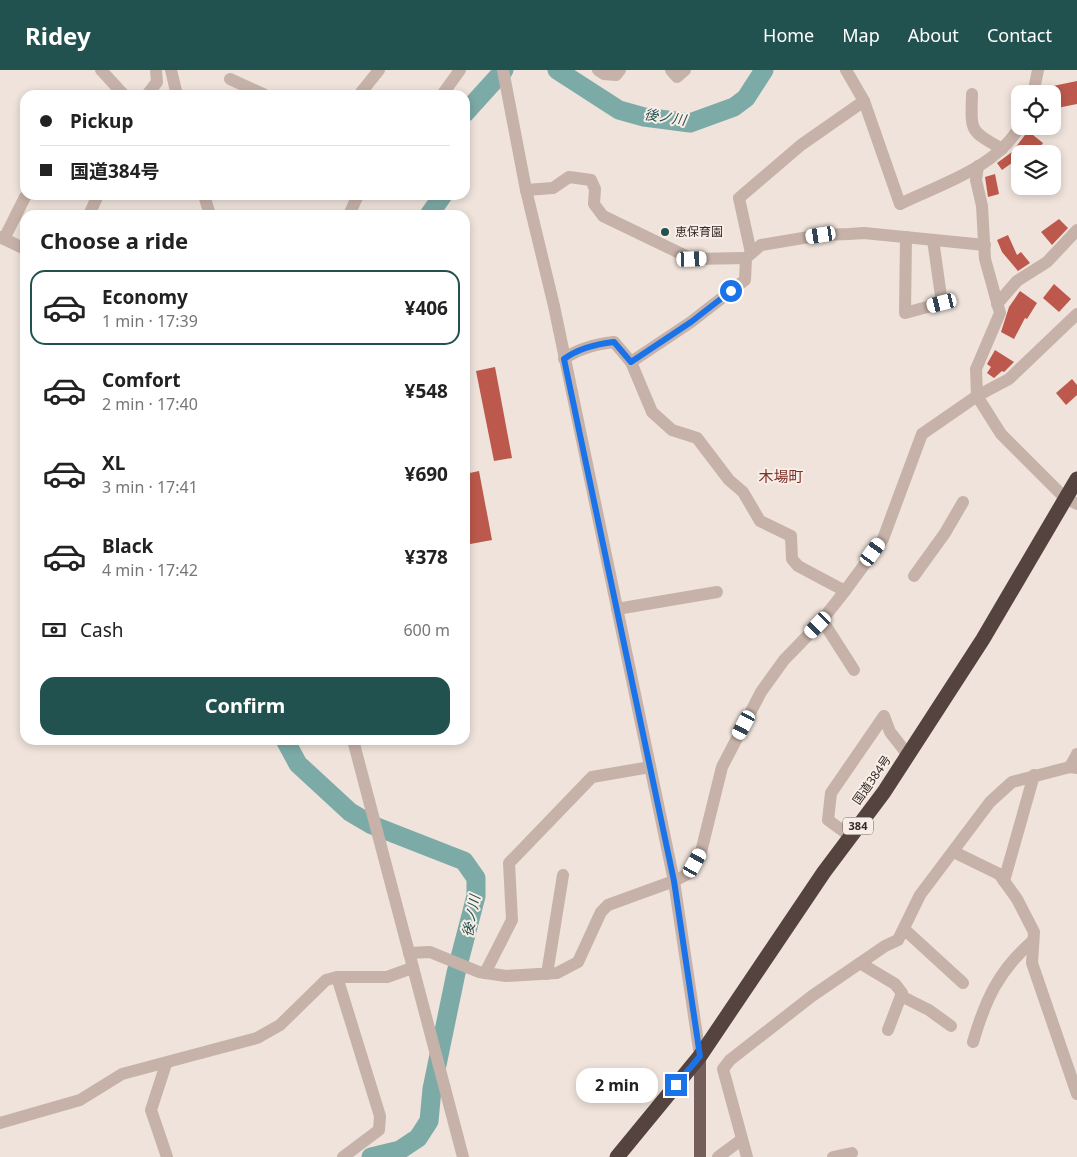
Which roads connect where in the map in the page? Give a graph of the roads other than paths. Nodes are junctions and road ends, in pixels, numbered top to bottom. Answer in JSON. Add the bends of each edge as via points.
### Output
{"nodes":[{"id":1,"x":101,"y":70,"type":"edge"},
{"id":2,"x":156,"y":70,"type":"edge"},
{"id":3,"x":171,"y":70,"type":"edge"},
{"id":4,"x":379,"y":70,"type":"edge"},
{"id":5,"x":460,"y":70,"type":"edge"},
{"id":6,"x":503,"y":70,"type":"edge"},
{"id":7,"x":598,"y":70,"type":"edge"},
{"id":8,"x":620,"y":70,"type":"edge"},
{"id":9,"x":671,"y":70,"type":"edge"},
{"id":10,"x":685,"y":70,"type":"edge"},
{"id":11,"x":846,"y":70,"type":"edge"},
{"id":12,"x":1038,"y":70,"type":"edge"},
{"id":13,"x":230,"y":79,"type":"dead end"},
{"id":14,"x":1035,"y":85,"type":"edge"},
{"id":15,"x":119,"y":90,"type":"edge"},
{"id":16,"x":150,"y":90,"type":"edge"},
{"id":17,"x":177,"y":90,"type":"edge"},
{"id":18,"x":254,"y":90,"type":"edge"},
{"id":19,"x":363,"y":90,"type":"edge"},
{"id":20,"x":446,"y":90,"type":"edge"},
{"id":21,"x":972,"y":94,"type":"dead end"},
{"id":22,"x":864,"y":101,"type":"junction"},
{"id":23,"x":1013,"y":135,"type":"edge"},
{"id":24,"x":1002,"y":149,"type":"junction"},
{"id":25,"x":978,"y":166,"type":"junction"},
{"id":26,"x":526,"y":190,"type":"junction"},
{"id":27,"x":23,"y":200,"type":"edge"},
{"id":28,"x":1077,"y":230,"type":"edge"},
{"id":29,"x":906,"y":237,"type":"junction"},
{"id":30,"x":2,"y":238,"type":"edge"},
{"id":31,"x":933,"y":240,"type":"junction"},
{"id":32,"x":985,"y":245,"type":"junction"},
{"id":33,"x":20,"y":247,"type":"edge"},
{"id":34,"x":749,"y":255,"type":"junction"},
{"id":35,"x":997,"y":304,"type":"junction"},
{"id":36,"x":1077,"y":314,"type":"edge"},
{"id":37,"x":564,"y":359,"type":"junction"},
{"id":38,"x":631,"y":362,"type":"junction"},
{"id":39,"x":977,"y":396,"type":"junction"},
{"id":40,"x":1077,"y":479,"type":"edge"},
{"id":41,"x":1071,"y":501,"type":"edge"},
{"id":42,"x":963,"y":502,"type":"dead end"},
{"id":43,"x":914,"y":576,"type":"dead end"},
{"id":44,"x":717,"y":592,"type":"dead end"},
{"id":45,"x":845,"y":592,"type":"junction"},
{"id":46,"x":617,"y":609,"type":"junction"},
{"id":47,"x":822,"y":620,"type":"junction"},
{"id":48,"x":854,"y":670,"type":"dead end"},
{"id":49,"x":354,"y":745,"type":"edge"},
{"id":50,"x":1077,"y":754,"type":"edge"},
{"id":51,"x":908,"y":756,"type":"junction"},
{"id":52,"x":650,"y":767,"type":"junction"},
{"id":53,"x":1074,"y":768,"type":"edge"},
{"id":54,"x":1034,"y":775,"type":"junction"},
{"id":55,"x":850,"y":836,"type":"junction"},
{"id":56,"x":954,"y":852,"type":"junction"},
{"id":57,"x":562,"y":875,"type":"dead end"},
{"id":58,"x":674,"y":881,"type":"junction"},
{"id":59,"x":1004,"y":881,"type":"junction"},
{"id":60,"x":904,"y":929,"type":"junction"},
{"id":61,"x":1033,"y":941,"type":"junction"},
{"id":62,"x":409,"y":953,"type":"junction"},
{"id":63,"x":860,"y":962,"type":"junction"},
{"id":64,"x":412,"y":968,"type":"junction"},
{"id":65,"x":485,"y":973,"type":"junction"},
{"id":66,"x":547,"y":974,"type":"junction"},
{"id":67,"x":337,"y":977,"type":"junction"},
{"id":68,"x":963,"y":983,"type":"dead end"},
{"id":69,"x":901,"y":996,"type":"junction"},
{"id":70,"x":951,"y":1026,"type":"dead end"},
{"id":71,"x":888,"y":1030,"type":"dead end"},
{"id":72,"x":973,"y":1042,"type":"dead end"},
{"id":73,"x":700,"y":1056,"type":"junction"},
{"id":74,"x":166,"y":1064,"type":"junction"},
{"id":75,"x":1077,"y":1094,"type":"edge"},
{"id":76,"x":0,"y":1123,"type":"edge"},
{"id":77,"x":741,"y":1140,"type":"junction"},
{"id":78,"x":852,"y":1153,"type":"dead end"},
{"id":79,"x":167,"y":1157,"type":"edge"},
{"id":80,"x":343,"y":1157,"type":"edge"},
{"id":81,"x":463,"y":1157,"type":"edge"},
{"id":82,"x":617,"y":1157,"type":"edge"},
{"id":83,"x":700,"y":1157,"type":"edge"},
{"id":84,"x":718,"y":1157,"type":"edge"},
{"id":85,"x":747,"y":1157,"type":"edge"},
{"id":86,"x":833,"y":1157,"type":"edge"}],
"edges":[{"from":1,"to":15,"type":"street"},
{"from":2,"to":16,"type":"street","via":[[157,82]]},
{"from":3,"to":17,"type":"street"},
{"from":4,"to":19,"type":"street"},
{"from":5,"to":20,"type":"street"},
{"from":6,"to":26,"type":"street"},
{"from":7,"to":8,"type":"street","via":[[616,75]]},
{"from":9,"to":10,"type":"street","via":[[677,77]]},
{"from":11,"to":22,"type":"street"},
{"from":12,"to":14,"type":"street"},
{"from":13,"to":18,"type":"street"},
{"from":21,"to":24,"type":"street","via":[[971,126],[977,135]]},
{"from":22,"to":25,"type":"street","via":[[900,204]]},
{"from":22,"to":34,"type":"street","via":[[801,145],[739,198]]},
{"from":23,"to":24,"type":"street"},
{"from":24,"to":25,"type":"street"},
{"from":25,"to":32,"type":"street","via":[[976,180]]},
{"from":26,"to":34,"type":"street","via":[[554,188],[569,177],[591,180],[595,189],[594,204],[602,216],[692,259]]},
{"from":26,"to":37,"type":"street"},
{"from":27,"to":30,"type":"street"},
{"from":28,"to":35,"type":"street","via":[[1047,262],[1017,281]]},
{"from":29,"to":31,"type":"street"},
{"from":29,"to":31,"type":"street","via":[[905,313],[942,303]]},
{"from":29,"to":34,"type":"street","via":[[864,233],[821,235],[761,245]]},
{"from":30,"to":33,"type":"street"},
{"from":31,"to":32,"type":"street"},
{"from":32,"to":35,"type":"street","via":[[985,258]]},
{"from":34,"to":38,"type":"street","via":[[745,280],[691,322]]},
{"from":35,"to":39,"type":"street","via":[[1000,314],[976,370]]},
{"from":36,"to":39,"type":"street","via":[[1009,379]]},
{"from":37,"to":38,"type":"street","via":[[593,345],[614,342]]},
{"from":37,"to":46,"type":"street"},
{"from":38,"to":45,"type":"street","via":[[652,412],[672,430],[697,438],[729,480],[743,492],[760,521],[791,536],[792,559],[798,566]]},
{"from":39,"to":41,"type":"street","via":[[1001,434]]},
{"from":39,"to":45,"type":"street","via":[[922,434],[883,539]]},
{"from":40,"to":41,"type":"highway","name":"国道384号","number":"384"},
{"from":41,"to":51,"type":"highway","name":"国道384号","number":"384"},
{"from":42,"to":43,"type":"street"},
{"from":44,"to":46,"type":"street"},
{"from":45,"to":47,"type":"street"},
{"from":46,"to":52,"type":"street"},
{"from":47,"to":48,"type":"street"},
{"from":47,"to":58,"type":"street","via":[[784,660],[761,692],[722,767],[701,852],[690,873]]},
{"from":49,"to":62,"type":"street"},
{"from":50,"to":53,"type":"street"},
{"from":51,"to":55,"type":"highway","name":"国道384号","number":"384"},
{"from":51,"to":55,"type":"street","via":[[890,732],[884,716],[832,793],[828,820]]},
{"from":52,"to":58,"type":"street"},
{"from":52,"to":65,"type":"street","via":[[592,778],[509,863],[512,920]]},
{"from":53,"to":54,"type":"street"},
{"from":54,"to":56,"type":"street","via":[[1012,782],[990,802]]},
{"from":54,"to":59,"type":"street"},
{"from":55,"to":73,"type":"highway","name":"国道384号","number":"384"},
{"from":56,"to":59,"type":"street","via":[[999,874]]},
{"from":56,"to":60,"type":"street","via":[[920,895]]},
{"from":57,"to":66,"type":"street"},
{"from":58,"to":66,"type":"street","via":[[608,905],[600,912],[578,962],[557,973]]},
{"from":58,"to":73,"type":"street"},
{"from":59,"to":61,"type":"street","via":[[1034,932]]},
{"from":60,"to":63,"type":"street","via":[[898,940]]},
{"from":60,"to":68,"type":"street"},
{"from":61,"to":72,"type":"street","via":[[1013,958],[995,984]]},
{"from":61,"to":75,"type":"street","via":[[1032,963]]},
{"from":62,"to":64,"type":"street"},
{"from":62,"to":65,"type":"street","via":[[430,952]]},
{"from":63,"to":69,"type":"street","via":[[895,984]]},
{"from":63,"to":77,"type":"street","via":[[730,1060],[724,1070]]},
{"from":64,"to":67,"type":"street","via":[[387,977]]},
{"from":64,"to":81,"type":"street"},
{"from":65,"to":66,"type":"street","via":[[506,976]]},
{"from":67,"to":74,"type":"street","via":[[326,980],[280,1025],[257,1038]]},
{"from":67,"to":80,"type":"street","via":[[380,1116],[379,1130]]},
{"from":69,"to":70,"type":"street"},
{"from":69,"to":71,"type":"street"},
{"from":73,"to":82,"type":"highway","name":"国道384号","number":"384"},
{"from":73,"to":83,"type":"main road"},
{"from":74,"to":76,"type":"street","via":[[122,1074],[80,1100]]},
{"from":74,"to":79,"type":"street","via":[[151,1110]]},
{"from":77,"to":84,"type":"street"},
{"from":77,"to":85,"type":"street"},
{"from":78,"to":86,"type":"street"}]}
